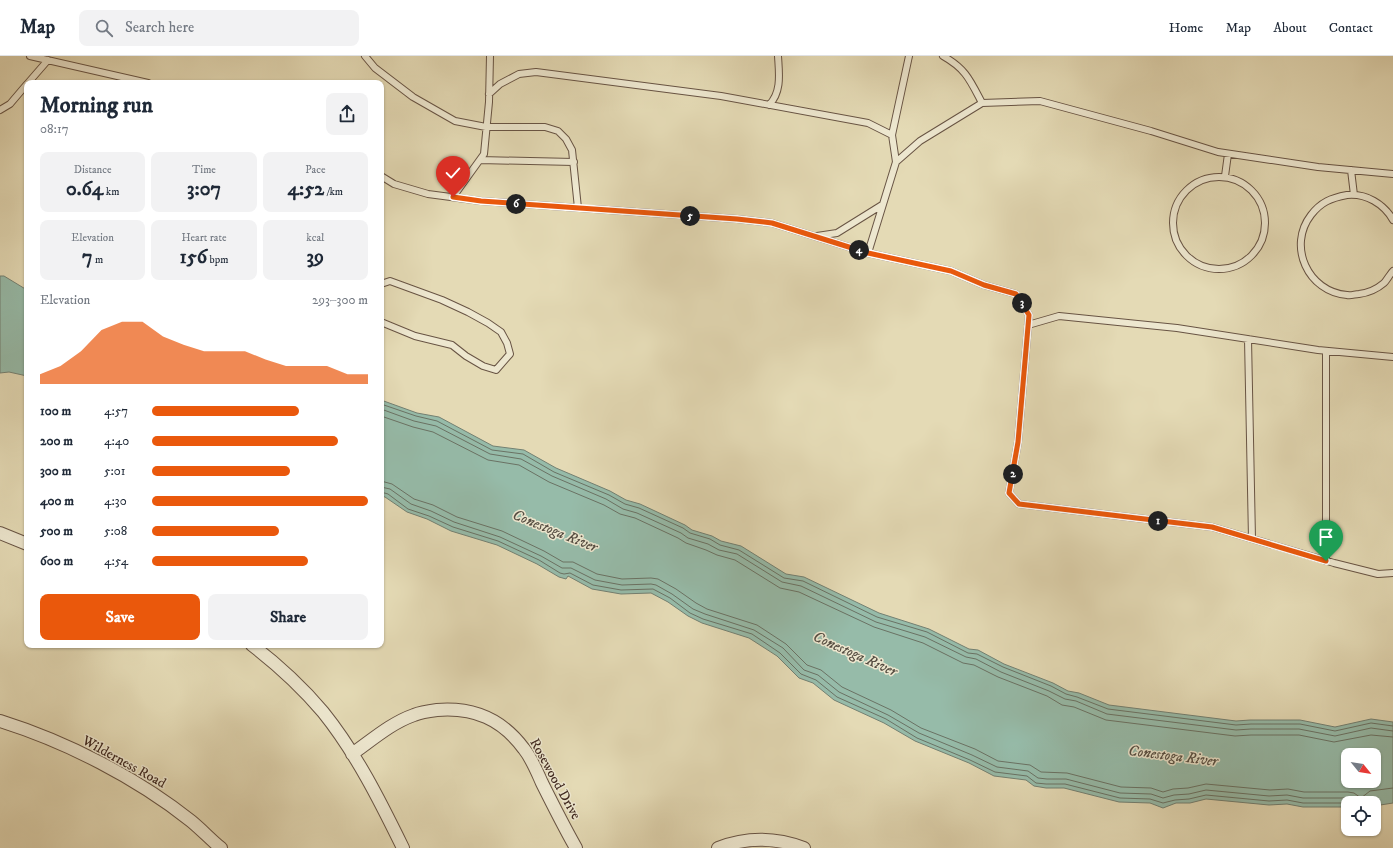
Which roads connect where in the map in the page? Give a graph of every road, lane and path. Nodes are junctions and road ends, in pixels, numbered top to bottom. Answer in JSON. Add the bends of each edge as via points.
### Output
{"nodes":[{"id":1,"x":30,"y":56,"type":"edge"},
{"id":2,"x":365,"y":56,"type":"edge"},
{"id":3,"x":490,"y":56,"type":"edge"},
{"id":4,"x":778,"y":56,"type":"edge"},
{"id":5,"x":909,"y":56,"type":"edge"},
{"id":6,"x":943,"y":56,"type":"edge"},
{"id":7,"x":48,"y":60,"type":"junction"},
{"id":8,"x":30,"y":80,"type":"edge"},
{"id":9,"x":135,"y":80,"type":"edge"},
{"id":10,"x":24,"y":87,"type":"edge"},
{"id":11,"x":489,"y":94,"type":"junction"},
{"id":12,"x":982,"y":103,"type":"junction"},
{"id":13,"x":769,"y":105,"type":"junction"},
{"id":14,"x":0,"y":110,"type":"edge"},
{"id":15,"x":486,"y":127,"type":"junction"},
{"id":16,"x":892,"y":135,"type":"junction"},
{"id":17,"x":1228,"y":154,"type":"junction"},
{"id":18,"x":480,"y":160,"type":"junction"},
{"id":19,"x":574,"y":162,"type":"junction"},
{"id":20,"x":896,"y":162,"type":"junction"},
{"id":21,"x":1351,"y":170,"type":"junction"},
{"id":22,"x":1393,"y":174,"type":"edge"},
{"id":23,"x":1225,"y":176,"type":"junction"},
{"id":24,"x":384,"y":178,"type":"edge"},
{"id":25,"x":1354,"y":194,"type":"junction"},
{"id":26,"x":453,"y":197,"type":"junction"},
{"id":27,"x":882,"y":204,"type":"junction"},
{"id":28,"x":578,"y":208,"type":"junction"},
{"id":29,"x":1393,"y":220,"type":"edge"},
{"id":30,"x":815,"y":236,"type":"junction"},
{"id":31,"x":868,"y":253,"type":"junction"},
{"id":32,"x":1393,"y":271,"type":"edge"},
{"id":33,"x":384,"y":283,"type":"edge"},
{"id":34,"x":384,"y":323,"type":"edge"},
{"id":35,"x":1028,"y":325,"type":"junction"},
{"id":36,"x":1248,"y":339,"type":"junction"},
{"id":37,"x":1326,"y":351,"type":"junction"},
{"id":38,"x":1393,"y":357,"type":"edge"},
{"id":39,"x":0,"y":534,"type":"edge"},
{"id":40,"x":1252,"y":539,"type":"junction"},
{"id":41,"x":24,"y":543,"type":"edge"},
{"id":42,"x":1326,"y":561,"type":"junction"},
{"id":43,"x":1393,"y":573,"type":"edge"},
{"id":44,"x":256,"y":648,"type":"edge"},
{"id":45,"x":0,"y":721,"type":"edge"},
{"id":46,"x":352,"y":754,"type":"junction"},
{"id":47,"x":221,"y":848,"type":"edge"},
{"id":48,"x":403,"y":848,"type":"edge"},
{"id":49,"x":576,"y":848,"type":"edge"},
{"id":50,"x":718,"y":848,"type":"edge"},
{"id":51,"x":804,"y":848,"type":"edge"}],
"edges":[{"from":1,"to":7,"type":"lane"},
{"from":2,"to":15,"type":"lane","via":[[375,68],[420,101],[455,121]]},
{"from":3,"to":11,"type":"lane"},
{"from":4,"to":13,"type":"lane","via":[[778,91]]},
{"from":5,"to":16,"type":"lane"},
{"from":6,"to":12,"type":"lane","via":[[969,77]]},
{"from":7,"to":8,"type":"lane"},
{"from":7,"to":9,"type":"lane"},
{"from":10,"to":14,"type":"lane","via":[[10,104]]},
{"from":11,"to":13,"type":"lane","via":[[500,84],[519,74],[536,72],[721,96]]},
{"from":11,"to":15,"type":"lane"},
{"from":12,"to":17,"type":"lane","via":[[1040,101]]},
{"from":12,"to":20,"type":"lane","via":[[920,142]]},
{"from":13,"to":16,"type":"lane","via":[[868,123]]},
{"from":15,"to":18,"type":"lane","via":[[484,154]]},
{"from":15,"to":19,"type":"lane","via":[[545,127],[558,131],[566,138]]},
{"from":16,"to":20,"type":"lane"},
{"from":17,"to":21,"type":"lane"},
{"from":17,"to":23,"type":"lane"},
{"from":18,"to":19,"type":"lane"},
{"from":18,"to":26,"type":"lane"},
{"from":19,"to":28,"type":"lane"},
{"from":20,"to":27,"type":"lane"},
{"from":21,"to":22,"type":"lane"},
{"from":21,"to":25,"type":"lane"},
{"from":23,"to":23,"type":"lane","via":[[1207,177],[1190,186],[1178,199],[1172,217],[1174,235],[1182,252],[1196,264],[1213,269],[1231,268],[1248,260],[1260,246],[1266,228],[1264,210],[1256,194],[1242,182]]},
{"from":24,"to":26,"type":"lane","via":[[394,184],[428,194]]},
{"from":25,"to":29,"type":"lane","via":[[1373,200],[1388,211]]},
{"from":25,"to":32,"type":"lane","via":[[1334,197],[1317,207],[1305,223],[1300,242],[1303,262],[1313,278],[1328,290],[1347,295],[1367,293],[1384,283]]},
{"from":26,"to":28,"type":"lane"},
{"from":27,"to":30,"type":"lane","via":[[837,233]]},
{"from":27,"to":31,"type":"lane"},
{"from":28,"to":30,"type":"lane","via":[[772,223]]},
{"from":30,"to":31,"type":"lane"},
{"from":31,"to":35,"type":"lane","via":[[951,271],[984,285],[1016,294],[1029,315]]},
{"from":33,"to":34,"type":"lane","via":[[390,281],[468,312],[501,332],[510,354],[496,370],[483,366],[452,345],[415,336]]},
{"from":35,"to":36,"type":"lane","via":[[1059,316],[1177,328]]},
{"from":35,"to":40,"type":"lane","via":[[1018,442],[1009,493],[1019,504],[1212,527]]},
{"from":36,"to":37,"type":"lane"},
{"from":36,"to":40,"type":"lane"},
{"from":37,"to":38,"type":"lane"},
{"from":37,"to":42,"type":"lane"},
{"from":39,"to":41,"type":"street"},
{"from":40,"to":42,"type":"lane"},
{"from":42,"to":43,"type":"lane","via":[[1378,574]]},
{"from":44,"to":46,"type":"street","via":[[308,695]]},
{"from":45,"to":47,"type":"street","name":"Wilderness Road","via":[[88,756],[127,777],[155,794]]},
{"from":46,"to":48,"type":"street"},
{"from":46,"to":49,"type":"street","name":"Rosewood Drive","via":[[413,715],[449,709],[476,713],[510,732],[524,749]]},
{"from":50,"to":51,"type":"street","via":[[731,843],[759,839],[790,843]]}]}
